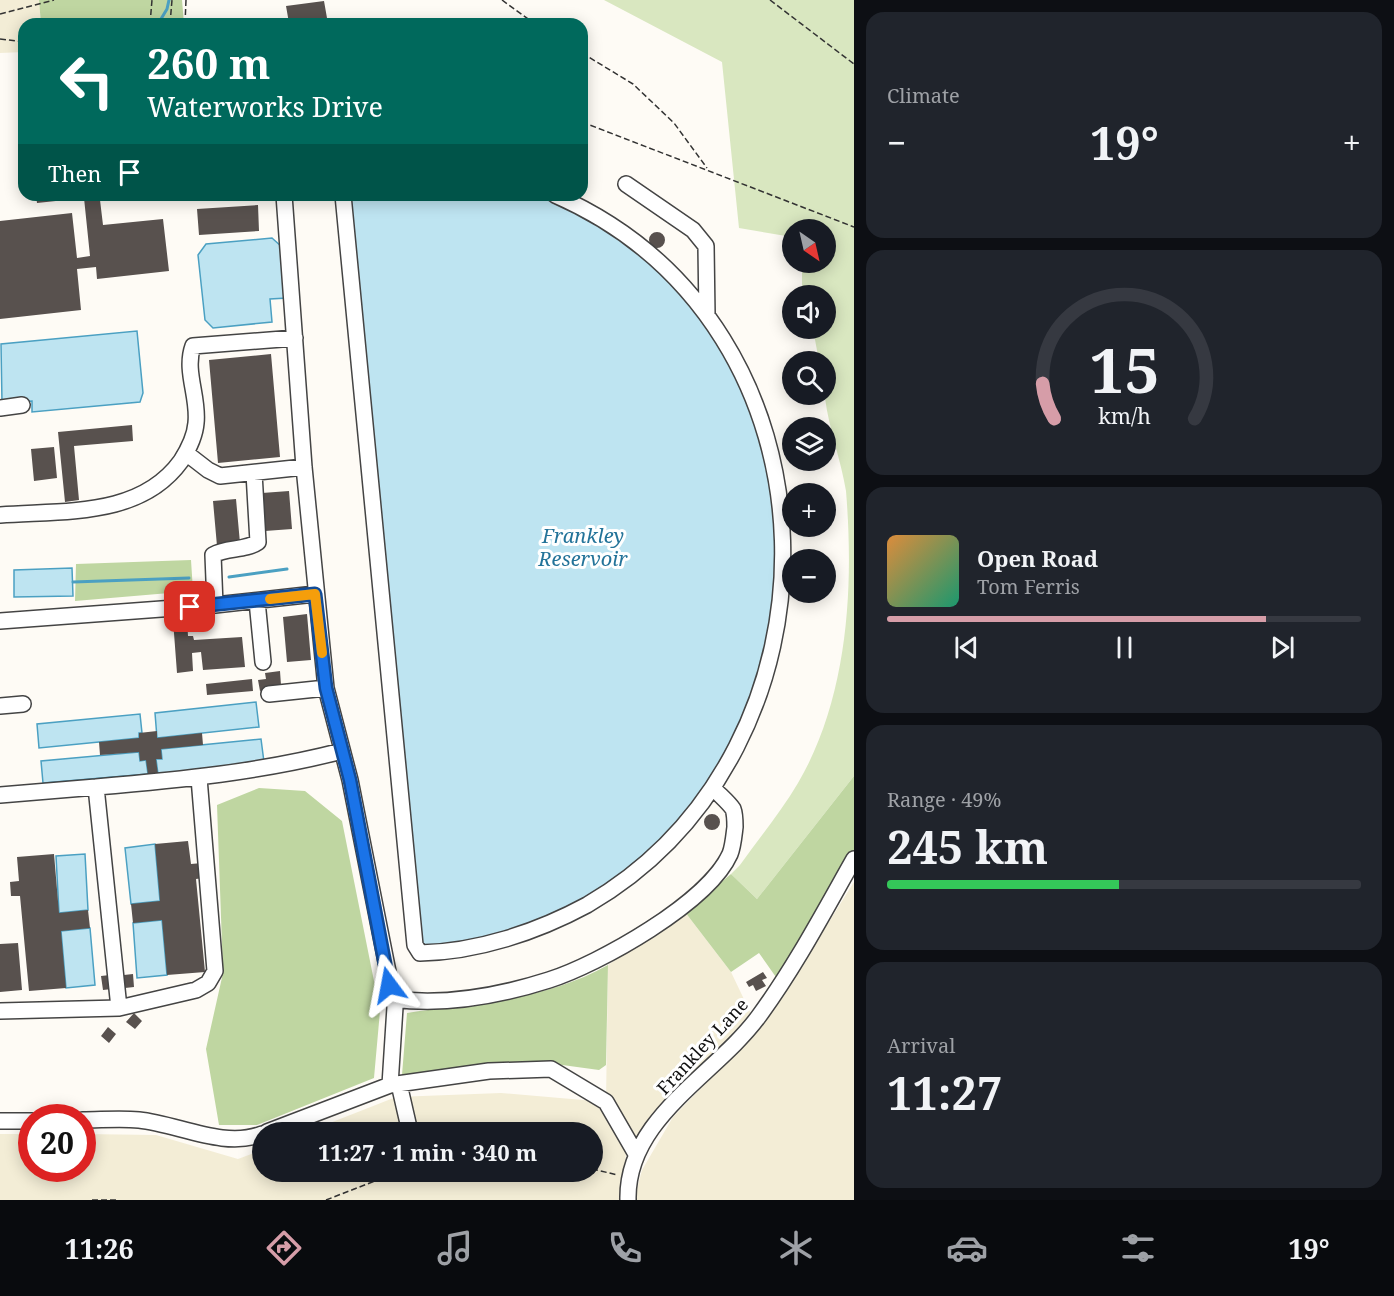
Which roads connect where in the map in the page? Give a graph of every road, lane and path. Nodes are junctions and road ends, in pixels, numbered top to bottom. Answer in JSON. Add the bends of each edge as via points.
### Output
{"nodes":[{"id":1,"x":54,"y":0,"type":"edge"},
{"id":2,"x":152,"y":0,"type":"edge"},
{"id":3,"x":172,"y":0,"type":"edge"},
{"id":4,"x":186,"y":0,"type":"edge"},
{"id":5,"x":502,"y":0,"type":"edge"},
{"id":6,"x":770,"y":0,"type":"edge"},
{"id":7,"x":0,"y":14,"type":"edge"},
{"id":8,"x":150,"y":18,"type":"edge"},
{"id":9,"x":170,"y":18,"type":"edge"},
{"id":10,"x":185,"y":18,"type":"edge"},
{"id":11,"x":527,"y":18,"type":"edge"},
{"id":12,"x":0,"y":39,"type":"edge"},
{"id":13,"x":18,"y":41,"type":"edge"},
{"id":14,"x":588,"y":57,"type":"edge"},
{"id":15,"x":854,"y":64,"type":"edge"},
{"id":16,"x":588,"y":124,"type":"edge"},
{"id":17,"x":707,"y":169,"type":"junction"},
{"id":18,"x":626,"y":184,"type":"dead end"},
{"id":19,"x":285,"y":201,"type":"edge"},
{"id":20,"x":344,"y":201,"type":"edge"},
{"id":21,"x":566,"y":201,"type":"edge"},
{"id":22,"x":854,"y":226,"type":"edge"},
{"id":23,"x":707,"y":315,"type":"junction"},
{"id":24,"x":296,"y":338,"type":"junction"},
{"id":25,"x":22,"y":405,"type":"dead end"},
{"id":26,"x":0,"y":408,"type":"edge"},
{"id":27,"x":186,"y":453,"type":"junction"},
{"id":28,"x":304,"y":467,"type":"junction"},
{"id":29,"x":254,"y":473,"type":"junction"},
{"id":30,"x":0,"y":515,"type":"edge"},
{"id":31,"x":315,"y":594,"type":"junction"},
{"id":32,"x":257,"y":601,"type":"junction"},
{"id":33,"x":215,"y":605,"type":"junction"},
{"id":34,"x":0,"y":621,"type":"edge"},
{"id":35,"x":262,"y":662,"type":"dead end"},
{"id":36,"x":326,"y":688,"type":"junction"},
{"id":37,"x":269,"y":694,"type":"dead end"},
{"id":38,"x":23,"y":704,"type":"dead end"},
{"id":39,"x":0,"y":706,"type":"edge"},
{"id":40,"x":342,"y":750,"type":"junction"},
{"id":41,"x":199,"y":778,"type":"junction"},
{"id":42,"x":96,"y":787,"type":"junction"},
{"id":43,"x":717,"y":792,"type":"junction"},
{"id":44,"x":0,"y":795,"type":"edge"},
{"id":45,"x":854,"y":859,"type":"edge"},
{"id":46,"x":393,"y":999,"type":"junction"},
{"id":47,"x":119,"y":1008,"type":"junction"},
{"id":48,"x":0,"y":1011,"type":"edge"},
{"id":49,"x":394,"y":1084,"type":"junction"},
{"id":50,"x":96,"y":1120,"type":"edge"},
{"id":51,"x":0,"y":1121,"type":"edge"},
{"id":52,"x":18,"y":1121,"type":"edge"},
{"id":53,"x":293,"y":1122,"type":"edge"},
{"id":54,"x":407,"y":1122,"type":"edge"},
{"id":55,"x":252,"y":1137,"type":"edge"},
{"id":56,"x":636,"y":1154,"type":"junction"},
{"id":57,"x":603,"y":1171,"type":"edge"},
{"id":58,"x":628,"y":1177,"type":"junction"},
{"id":59,"x":372,"y":1182,"type":"edge"},
{"id":60,"x":92,"y":1200,"type":"edge"},
{"id":61,"x":118,"y":1200,"type":"edge"},
{"id":62,"x":326,"y":1200,"type":"edge"},
{"id":63,"x":628,"y":1200,"type":"edge"}],
"edges":[{"from":1,"to":7,"type":"path"},
{"from":2,"to":8,"type":"path"},
{"from":3,"to":9,"type":"path"},
{"from":4,"to":10,"type":"path"},
{"from":5,"to":11,"type":"path"},
{"from":6,"to":15,"type":"path"},
{"from":12,"to":13,"type":"path"},
{"from":14,"to":17,"type":"path","via":[[633,84],[674,123]]},
{"from":16,"to":17,"type":"path"},
{"from":17,"to":22,"type":"path"},
{"from":18,"to":23,"type":"street","via":[[693,230],[706,246]]},
{"from":19,"to":24,"type":"street"},
{"from":20,"to":43,"type":"street","via":[[415,949],[427,953],[494,941],[569,915],[604,896],[655,859]]},
{"from":21,"to":23,"type":"street","via":[[606,222],[660,261]]},
{"from":23,"to":43,"type":"street","via":[[731,348],[764,413],[785,497],[789,557],[784,634],[772,679],[758,718]]},
{"from":24,"to":27,"type":"street","via":[[193,346],[189,356],[196,425]]},
{"from":24,"to":28,"type":"street"},
{"from":25,"to":26,"type":"street"},
{"from":27,"to":29,"type":"street","via":[[220,476]]},
{"from":27,"to":30,"type":"street","via":[[169,477],[144,495],[123,502],[87,509]]},
{"from":28,"to":29,"type":"street"},
{"from":28,"to":31,"type":"street"},
{"from":29,"to":33,"type":"street","via":[[258,542],[213,555]]},
{"from":31,"to":32,"type":"street"},
{"from":31,"to":36,"type":"street"},
{"from":32,"to":33,"type":"street"},
{"from":32,"to":35,"type":"street"},
{"from":33,"to":34,"type":"street"},
{"from":36,"to":37,"type":"street"},
{"from":36,"to":40,"type":"street"},
{"from":38,"to":39,"type":"street"},
{"from":40,"to":41,"type":"street","via":[[283,766]]},
{"from":40,"to":46,"type":"street"},
{"from":41,"to":42,"type":"street"},
{"from":41,"to":47,"type":"street","via":[[215,971],[208,983],[196,990]]},
{"from":42,"to":44,"type":"street"},
{"from":42,"to":47,"type":"street"},
{"from":43,"to":46,"type":"street","via":[[733,810],[730,853],[687,901],[636,938],[582,967],[503,992],[424,1003]]},
{"from":45,"to":56,"type":"street","name":"Frankley Lane","via":[[758,1018],[677,1100],[642,1141]]},
{"from":46,"to":49,"type":"street"},
{"from":47,"to":48,"type":"street"},
{"from":49,"to":53,"type":"street"},
{"from":49,"to":54,"type":"street"},
{"from":49,"to":56,"type":"street","via":[[489,1071],[552,1070],[606,1102]]},
{"from":50,"to":55,"type":"street","via":[[137,1120],[222,1138]]},
{"from":51,"to":52,"type":"street"},
{"from":56,"to":58,"type":"street","name":"Frankley Lane"},
{"from":57,"to":58,"type":"path"},
{"from":58,"to":63,"type":"street","name":"Frankley Lane"},
{"from":59,"to":62,"type":"path"},
{"from":60,"to":61,"type":"path"}]}
